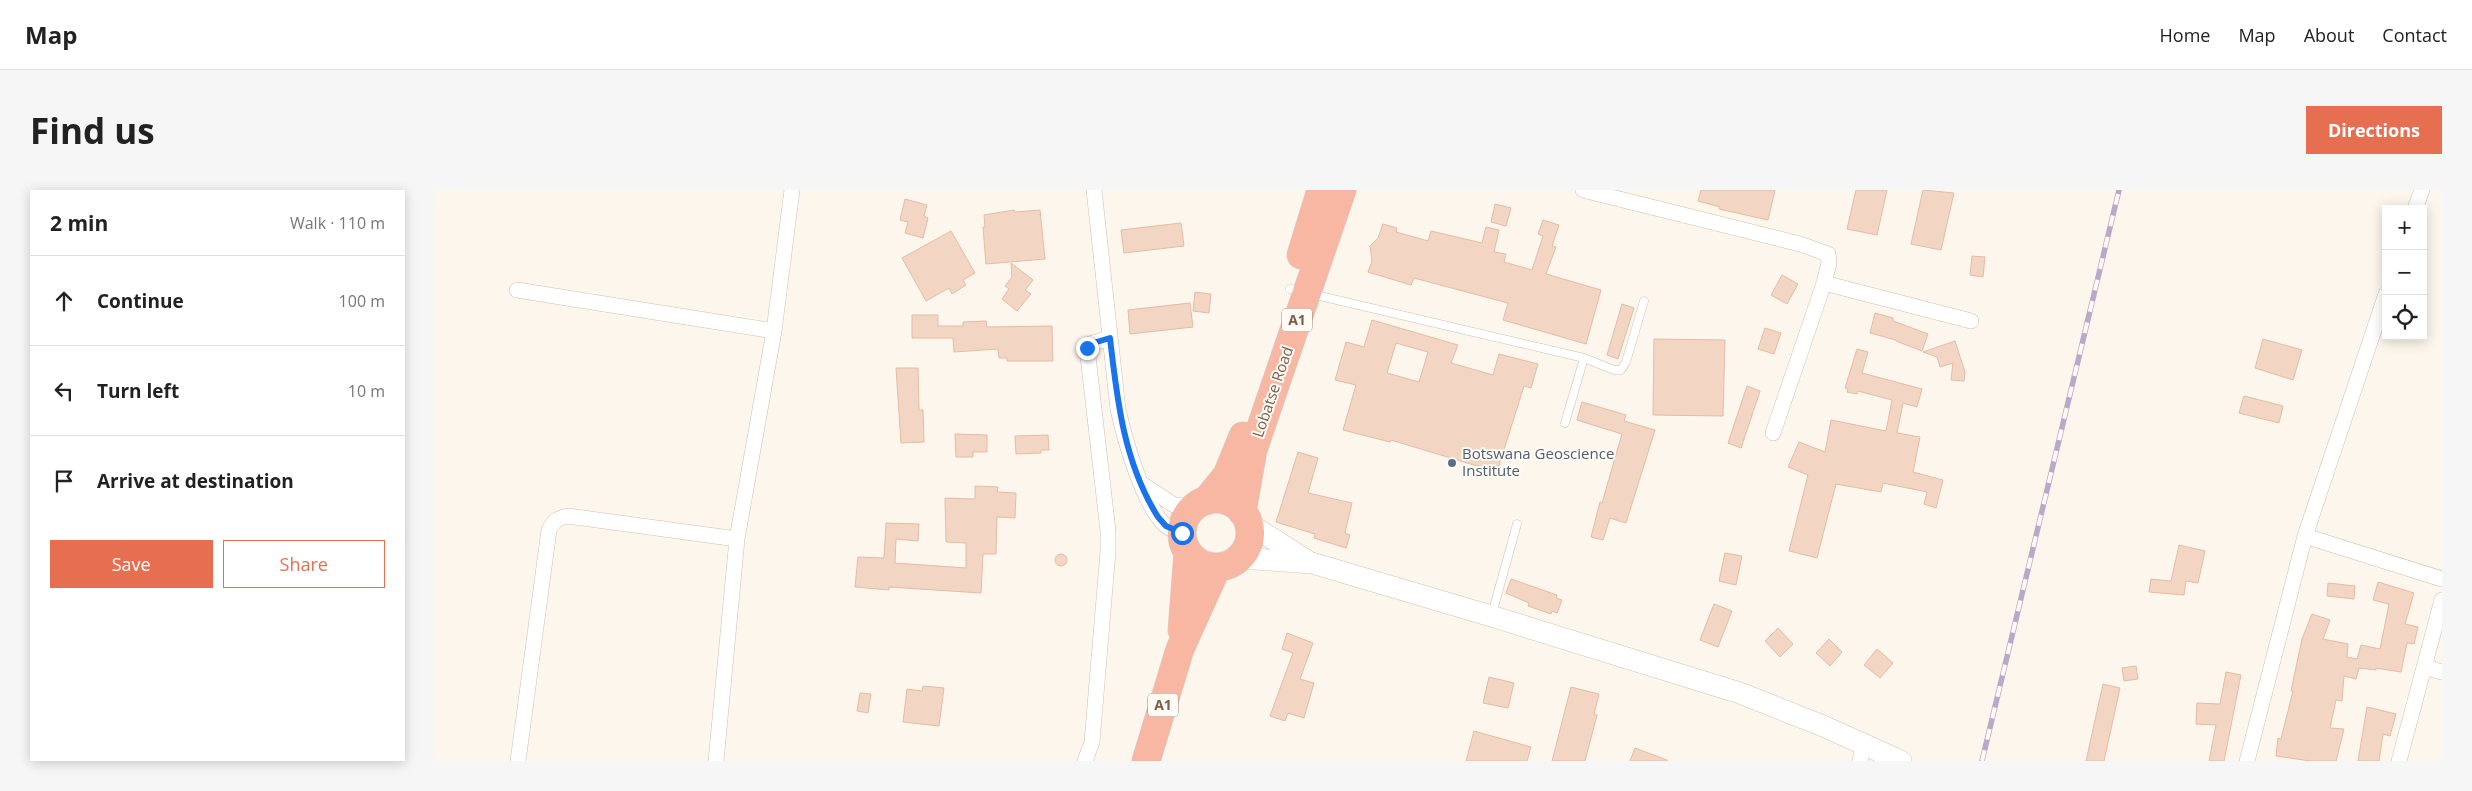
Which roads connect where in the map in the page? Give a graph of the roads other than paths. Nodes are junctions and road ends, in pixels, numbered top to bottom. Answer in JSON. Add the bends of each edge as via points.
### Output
{"nodes":[{"id":1,"x":792,"y":190,"type":"edge"},
{"id":2,"x":1094,"y":190,"type":"edge"},
{"id":3,"x":1321,"y":190,"type":"edge"},
{"id":4,"x":1343,"y":190,"type":"edge"},
{"id":5,"x":1583,"y":190,"type":"edge"},
{"id":6,"x":2422,"y":190,"type":"edge"},
{"id":7,"x":2416,"y":205,"type":"edge"},
{"id":8,"x":1824,"y":283,"type":"junction"},
{"id":9,"x":517,"y":290,"type":"dead end"},
{"id":10,"x":1298,"y":291,"type":"junction"},
{"id":11,"x":2386,"y":295,"type":"edge"},
{"id":12,"x":1644,"y":301,"type":"dead end"},
{"id":13,"x":1971,"y":321,"type":"dead end"},
{"id":14,"x":775,"y":331,"type":"junction"},
{"id":15,"x":1110,"y":338,"type":"junction"},
{"id":16,"x":1584,"y":358,"type":"junction"},
{"id":17,"x":1565,"y":423,"type":"dead end"},
{"id":18,"x":1773,"y":433,"type":"dead end"},
{"id":19,"x":1142,"y":484,"type":"junction"},
{"id":20,"x":1201,"y":504,"type":"junction"},
{"id":21,"x":1245,"y":517,"type":"junction"},
{"id":22,"x":1517,"y":524,"type":"dead end"},
{"id":23,"x":2305,"y":536,"type":"junction"},
{"id":24,"x":737,"y":539,"type":"junction"},
{"id":25,"x":1185,"y":542,"type":"junction"},
{"id":26,"x":1228,"y":563,"type":"junction"},
{"id":27,"x":1312,"y":563,"type":"junction"},
{"id":28,"x":2442,"y":579,"type":"edge"},
{"id":29,"x":2442,"y":600,"type":"edge"},
{"id":30,"x":1491,"y":616,"type":"junction"},
{"id":31,"x":1181,"y":649,"type":"junction"},
{"id":32,"x":2424,"y":667,"type":"junction"},
{"id":33,"x":2442,"y":672,"type":"edge"},
{"id":34,"x":1862,"y":752,"type":"edge"},
{"id":35,"x":518,"y":761,"type":"edge"},
{"id":36,"x":715,"y":761,"type":"edge"},
{"id":37,"x":1085,"y":761,"type":"edge"},
{"id":38,"x":1146,"y":761,"type":"edge"},
{"id":39,"x":1901,"y":761,"type":"edge"},
{"id":40,"x":2247,"y":761,"type":"edge"},
{"id":41,"x":2399,"y":761,"type":"edge"}],
"edges":[{"from":1,"to":14,"type":"street"},
{"from":2,"to":15,"type":"street"},
{"from":3,"to":10,"type":"highway","name":"Lobatse Road","number":"A1"},
{"from":4,"to":10,"type":"highway","name":"Lobatse Road","number":"A1"},
{"from":5,"to":8,"type":"street","via":[[1821,250],[1829,258]]},
{"from":6,"to":7,"type":"street"},
{"from":8,"to":13,"type":"street"},
{"from":8,"to":18,"type":"street"},
{"from":9,"to":14,"type":"street"},
{"from":10,"to":16,"type":"lane"},
{"from":10,"to":20,"type":"highway","name":"Lobatse Road","number":"A1","via":[[1227,476]]},
{"from":10,"to":21,"type":"highway","name":"Lobatse Road","number":"A1","via":[[1253,450],[1245,485]]},
{"from":11,"to":23,"type":"street"},
{"from":12,"to":16,"type":"lane","via":[[1621,370]]},
{"from":14,"to":24,"type":"street"},
{"from":15,"to":19,"type":"street","via":[[1122,430]]},
{"from":15,"to":37,"type":"street","via":[[1087,348],[1108,551],[1092,742]]},
{"from":16,"to":17,"type":"lane"},
{"from":19,"to":20,"type":"street","via":[[1174,505]]},
{"from":19,"to":25,"type":"street","via":[[1158,517]]},
{"from":20,"to":21,"type":"highway","via":[[1225,502]]},
{"from":20,"to":25,"type":"highway","name":"Lobatse Road","number":"A1","via":[[1185,519]]},
{"from":21,"to":26,"type":"highway","name":"Lobatse Road","number":"A1","via":[[1249,541]]},
{"from":21,"to":27,"type":"main road"},
{"from":22,"to":30,"type":"lane"},
{"from":23,"to":28,"type":"street"},
{"from":23,"to":40,"type":"street"},
{"from":24,"to":35,"type":"street","via":[[568,516],[557,518],[552,523]]},
{"from":24,"to":36,"type":"street"},
{"from":25,"to":26,"type":"highway","via":[[1195,560],[1205,566]]},
{"from":25,"to":31,"type":"highway","name":"Lobatse Road","number":"A1"},
{"from":26,"to":27,"type":"main road"},
{"from":26,"to":31,"type":"highway","name":"Lobatse Road","number":"A1"},
{"from":27,"to":30,"type":"main road"},
{"from":29,"to":32,"type":"street"},
{"from":30,"to":34,"type":"main road","via":[[1740,693]]},
{"from":31,"to":38,"type":"highway","name":"Lobatse Road","number":"A1"},
{"from":32,"to":33,"type":"street"},
{"from":32,"to":41,"type":"street"},
{"from":34,"to":39,"type":"main road"}]}
